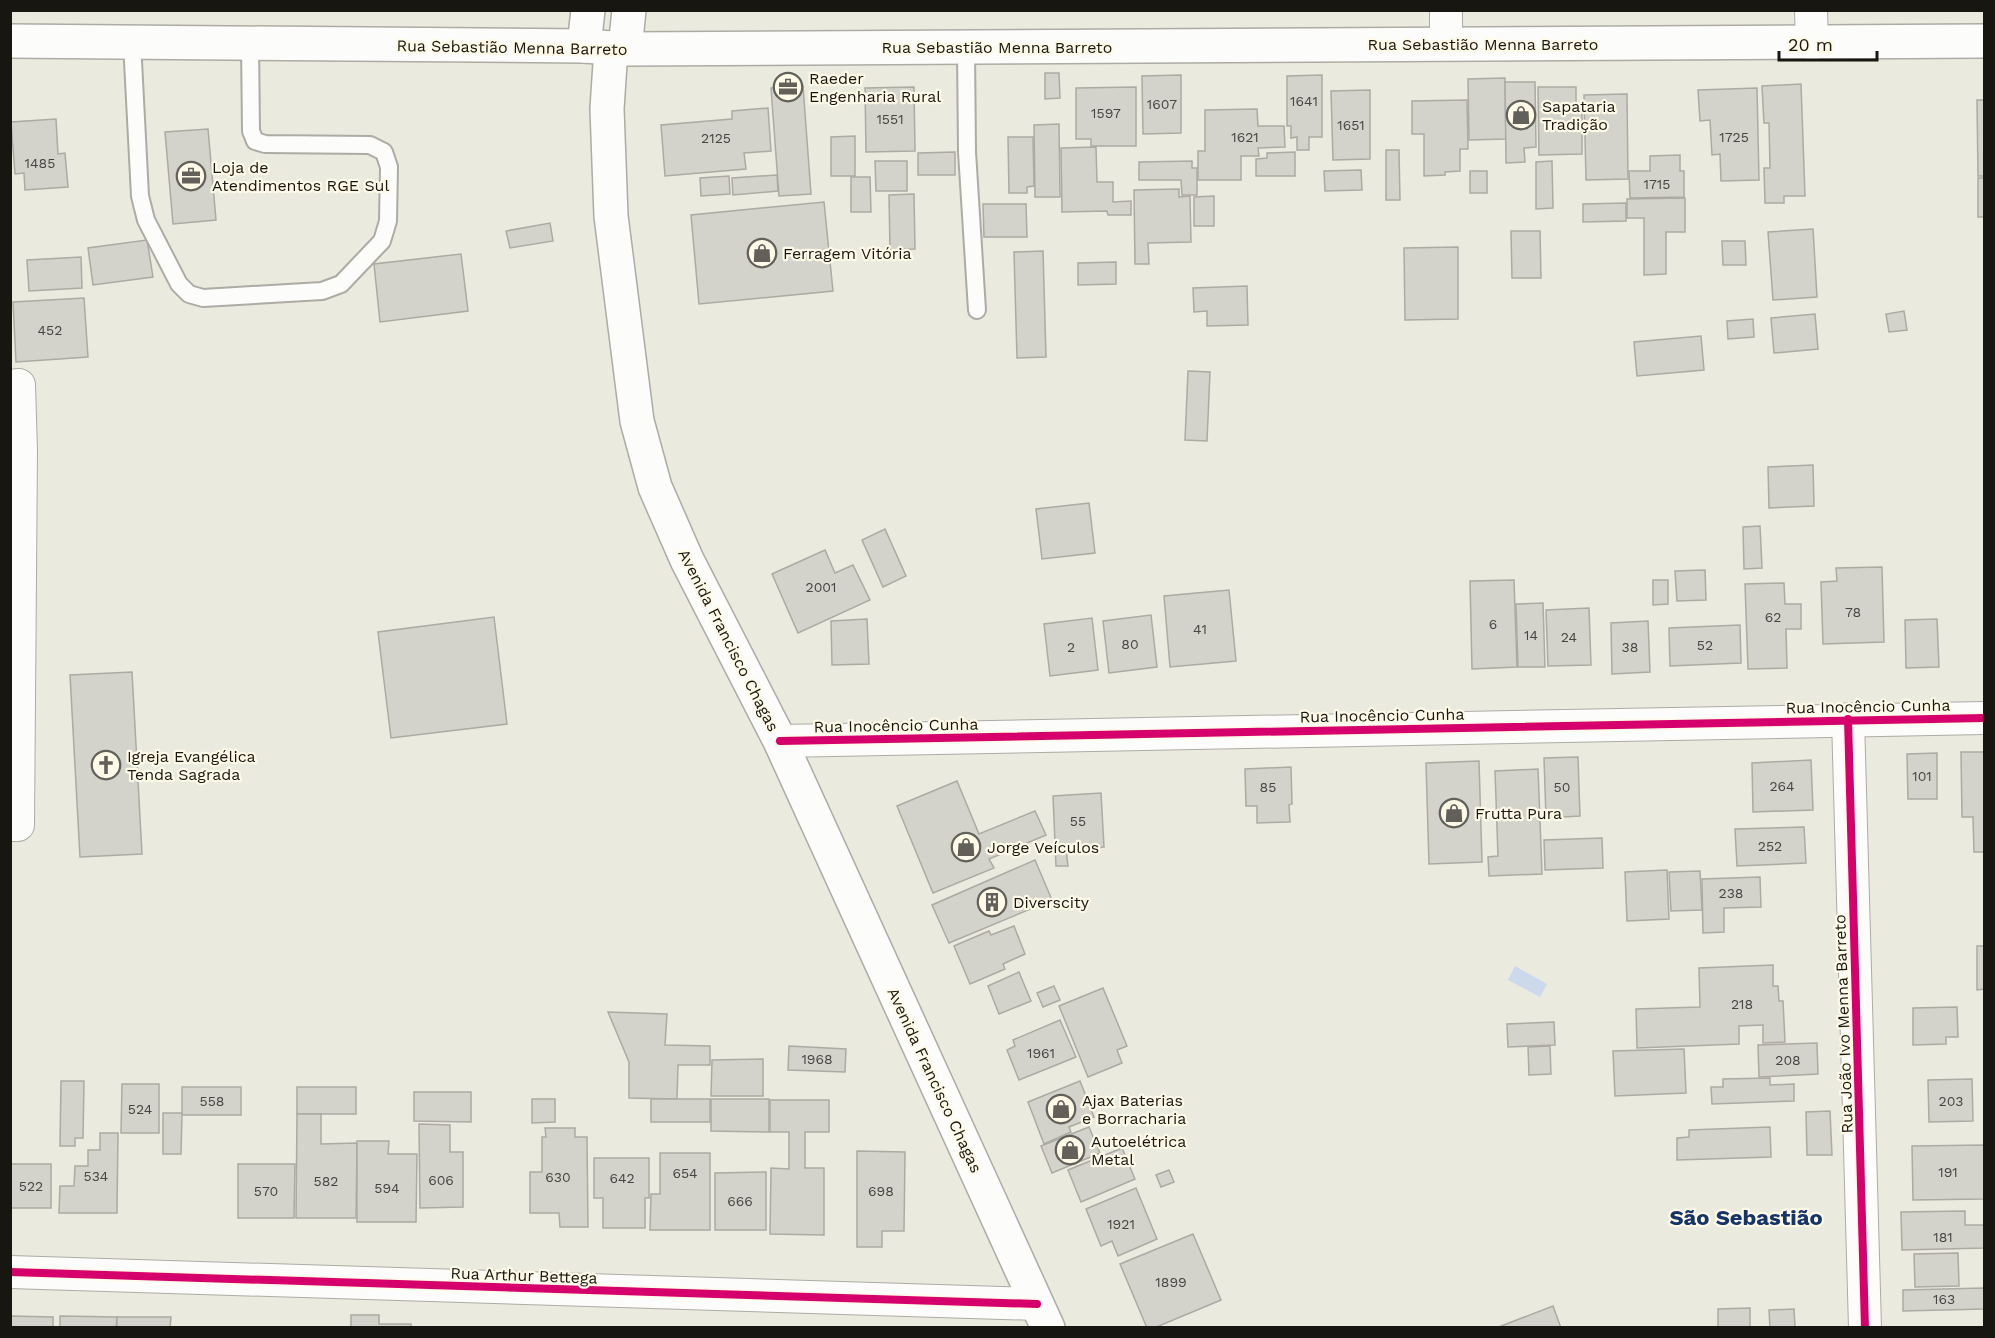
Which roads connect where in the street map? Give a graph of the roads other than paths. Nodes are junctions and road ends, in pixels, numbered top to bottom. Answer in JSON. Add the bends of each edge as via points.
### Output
{"nodes":[{"id":1,"x":588,"y":10,"type":"edge"},
{"id":2,"x":629,"y":10,"type":"edge"},
{"id":3,"x":1446,"y":10,"type":"edge"},
{"id":4,"x":1811,"y":10,"type":"edge"},
{"id":5,"x":10,"y":41,"type":"edge"},
{"id":6,"x":1984,"y":41,"type":"edge"},
{"id":7,"x":132,"y":42,"type":"junction"},
{"id":8,"x":250,"y":44,"type":"junction"},
{"id":9,"x":1446,"y":44,"type":"junction"},
{"id":10,"x":1812,"y":44,"type":"junction"},
{"id":11,"x":606,"y":47,"type":"junction"},
{"id":12,"x":966,"y":48,"type":"junction"},
{"id":13,"x":977,"y":310,"type":"dead end"},
{"id":14,"x":15,"y":385,"type":"edge"},
{"id":15,"x":16,"y":451,"type":"edge"},
{"id":16,"x":1984,"y":718,"type":"edge"},
{"id":17,"x":1848,"y":719,"type":"junction"},
{"id":18,"x":780,"y":741,"type":"junction"},
{"id":19,"x":14,"y":825,"type":"edge"},
{"id":20,"x":10,"y":1272,"type":"edge"},
{"id":21,"x":1043,"y":1316,"type":"edge"},
{"id":22,"x":1865,"y":1328,"type":"edge"}],
"edges":[{"from":1,"to":11,"type":"main road","name":"Avenida Francisco Chagas"},
{"from":2,"to":11,"type":"main road","name":"Avenida Francisco Chagas"},
{"from":3,"to":9,"type":"street"},
{"from":4,"to":10,"type":"street"},
{"from":5,"to":7,"type":"main road","name":"Rua Sebastião Menna Barreto"},
{"from":6,"to":10,"type":"main road","name":"Rua Sebastião Menna Barreto"},
{"from":7,"to":8,"type":"main road","name":"Rua Sebastião Menna Barreto"},
{"from":7,"to":8,"type":"lane","via":[[140,196],[146,220],[179,284],[189,294],[203,298],[322,291],[341,284],[382,241],[388,222],[389,167],[384,152],[370,145],[255,141],[250,131]]},
{"from":8,"to":11,"type":"main road","name":"Rua Sebastião Menna Barreto"},
{"from":9,"to":10,"type":"main road","name":"Rua Sebastião Menna Barreto"},
{"from":9,"to":12,"type":"main road","name":"Rua Sebastião Menna Barreto"},
{"from":11,"to":12,"type":"main road","name":"Rua Sebastião Menna Barreto"},
{"from":11,"to":18,"type":"main road","name":"Avenida Francisco Chagas","via":[[611,216],[637,421],[655,487],[687,560]]},
{"from":12,"to":13,"type":"lane","via":[[967,152]]},
{"from":14,"to":15,"type":"street"},
{"from":15,"to":19,"type":"street"},
{"from":16,"to":17,"type":"street","name":"Rua Inocêncio Cunha"},
{"from":17,"to":18,"type":"street","name":"Rua Inocêncio Cunha"},
{"from":17,"to":22,"type":"street","name":"Rua João Ivo Menna Barreto"},
{"from":18,"to":21,"type":"main road","name":"Avenida Francisco Chagas"},
{"from":20,"to":21,"type":"street","name":"Rua Arthur Bettega"}]}
